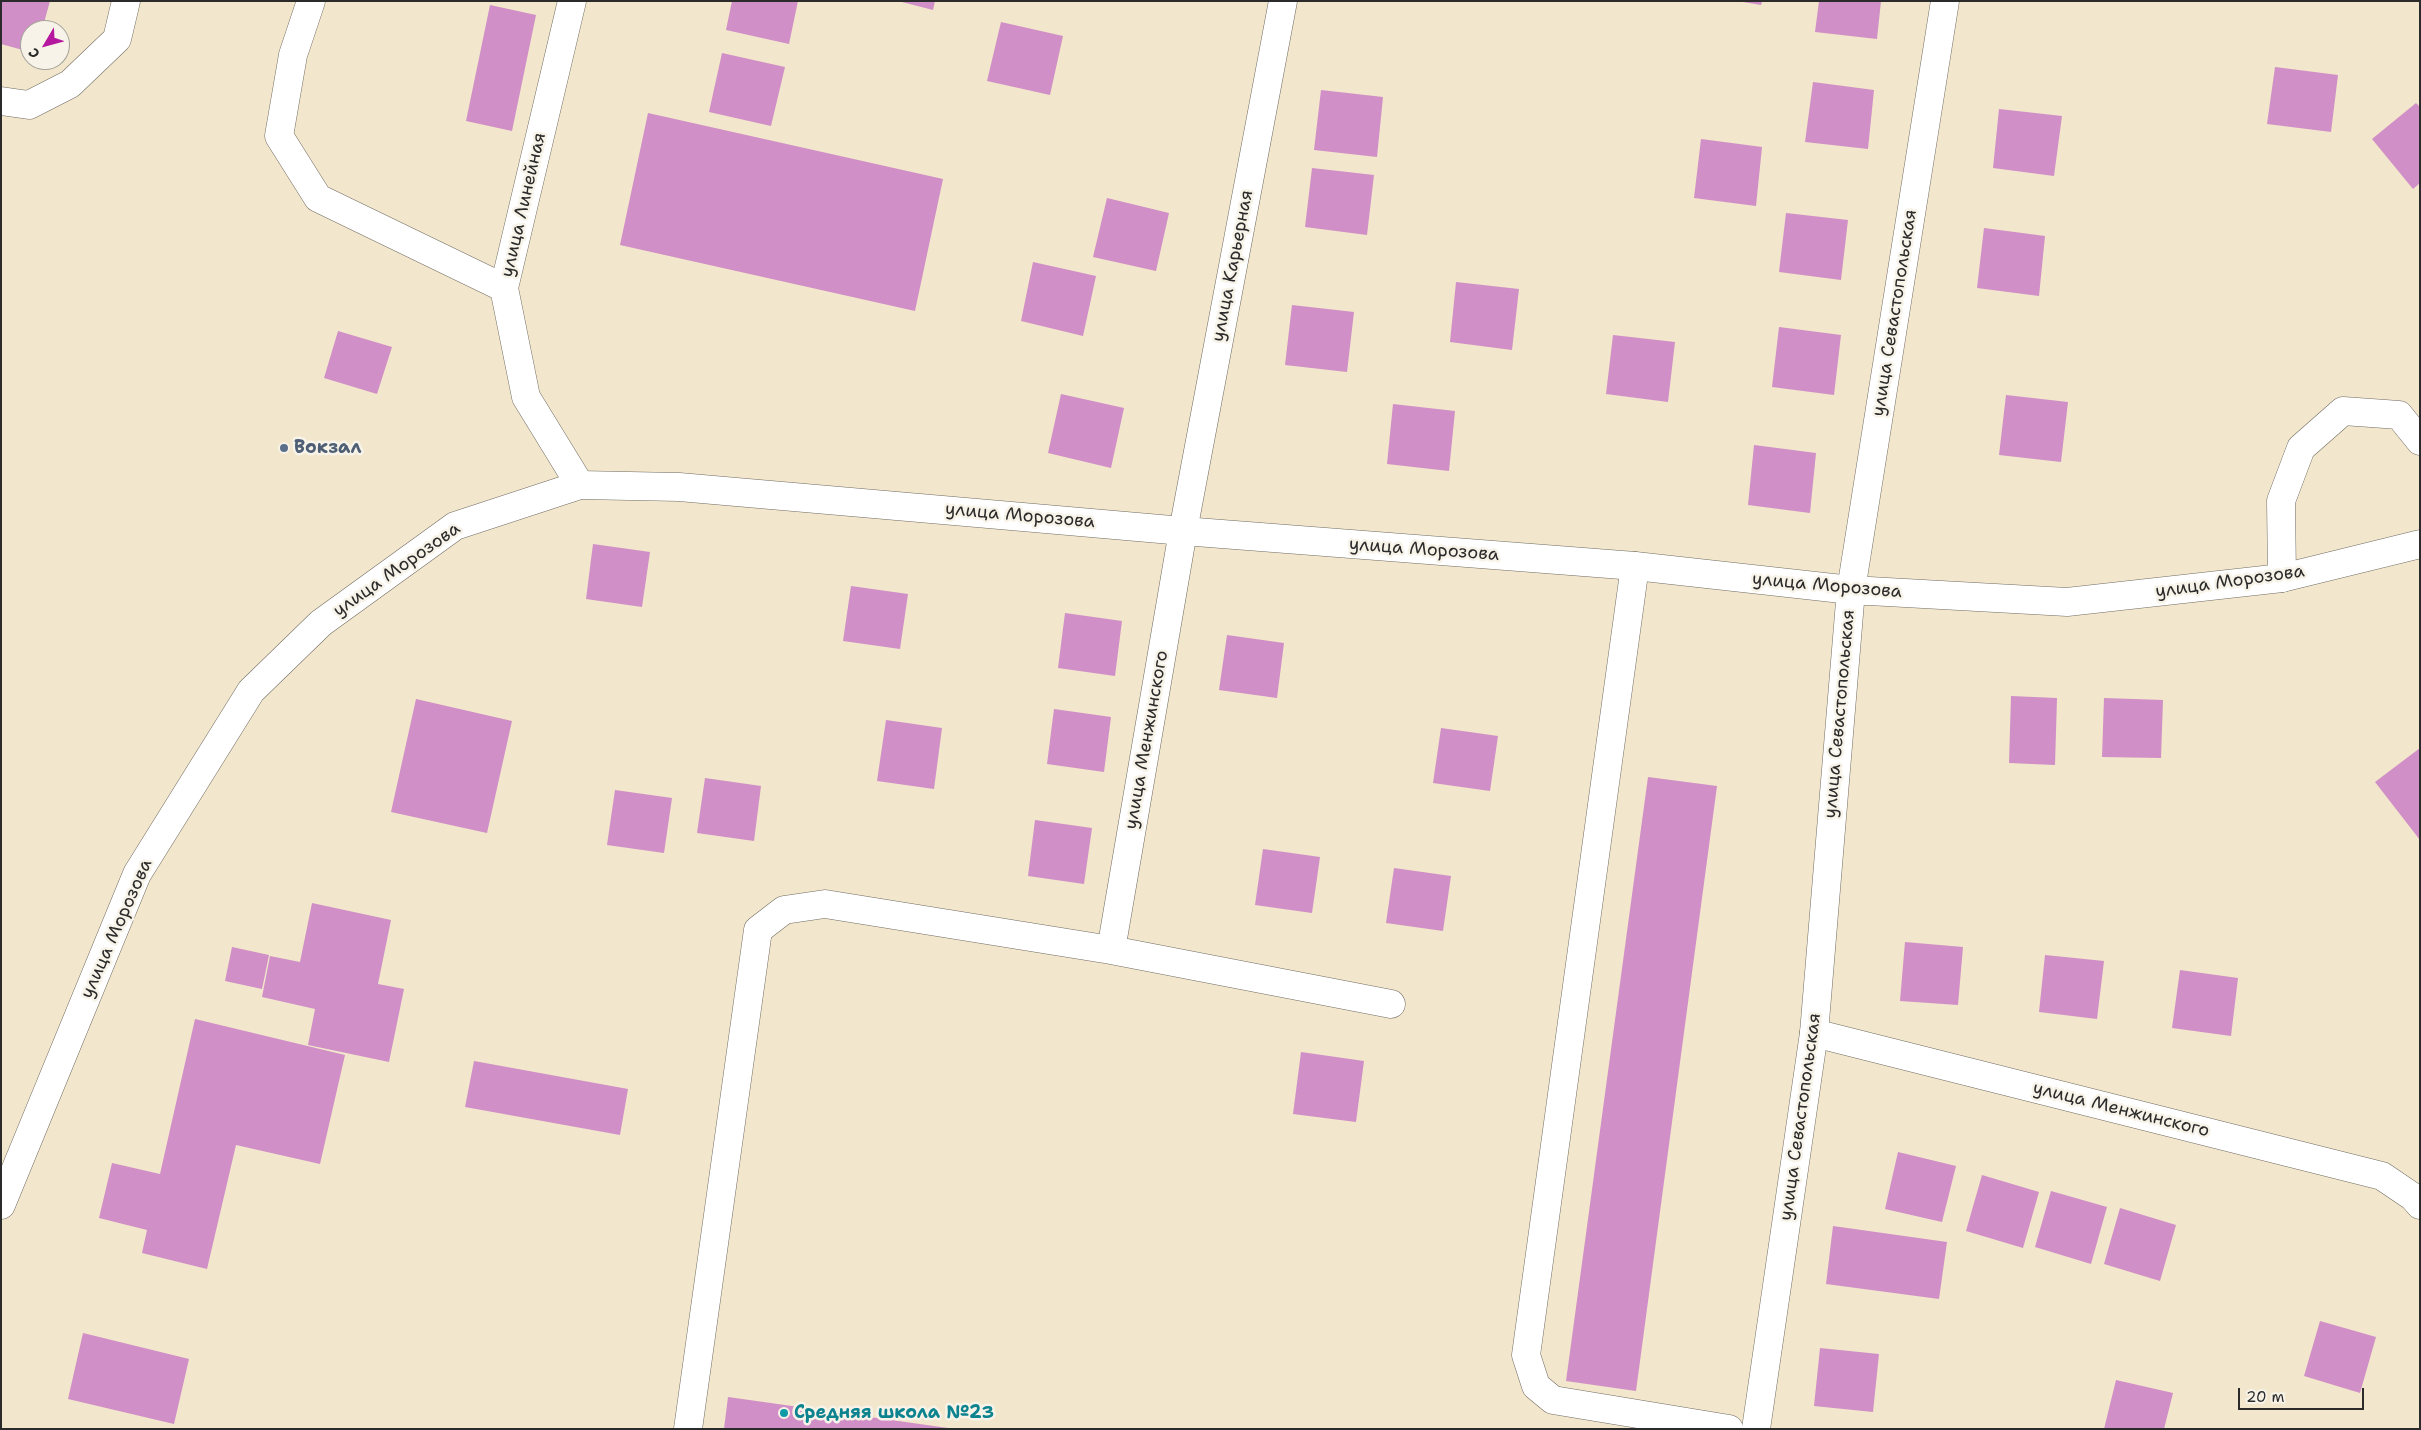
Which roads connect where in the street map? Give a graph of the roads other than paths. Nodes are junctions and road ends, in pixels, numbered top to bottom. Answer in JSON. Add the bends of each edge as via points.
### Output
{"nodes":[{"id":1,"x":126,"y":1,"type":"edge"},
{"id":2,"x":312,"y":1,"type":"edge"},
{"id":3,"x":572,"y":1,"type":"edge"},
{"id":4,"x":1282,"y":1,"type":"edge"},
{"id":5,"x":1945,"y":1,"type":"edge"},
{"id":6,"x":1,"y":101,"type":"edge"},
{"id":7,"x":504,"y":288,"type":"junction"},
{"id":8,"x":2420,"y":441,"type":"edge"},
{"id":9,"x":580,"y":485,"type":"junction"},
{"id":10,"x":1183,"y":531,"type":"junction"},
{"id":11,"x":2420,"y":544,"type":"edge"},
{"id":12,"x":1635,"y":566,"type":"junction"},
{"id":13,"x":2282,"y":578,"type":"junction"},
{"id":14,"x":1851,"y":590,"type":"junction"},
{"id":15,"x":1111,"y":950,"type":"junction"},
{"id":16,"x":1391,"y":1004,"type":"dead end"},
{"id":17,"x":1814,"y":1033,"type":"junction"},
{"id":18,"x":1,"y":1205,"type":"edge"},
{"id":19,"x":2420,"y":1205,"type":"edge"},
{"id":20,"x":688,"y":1429,"type":"edge"},
{"id":21,"x":1729,"y":1429,"type":"edge"},
{"id":22,"x":1756,"y":1429,"type":"edge"}],
"edges":[{"from":1,"to":6,"type":"street","via":[[117,39],[70,84],[29,105]]},
{"from":2,"to":7,"type":"street","via":[[293,55],[279,136],[318,198]]},
{"from":3,"to":7,"type":"street","name":"улица Линейная"},
{"from":4,"to":10,"type":"street","name":"улица Карьерная"},
{"from":5,"to":14,"type":"street","name":"улица Севастопольская"},
{"from":7,"to":9,"type":"street","name":"улица Линейная","via":[[526,397]]},
{"from":8,"to":13,"type":"street","via":[[2399,415],[2343,411],[2301,448],[2281,501]]},
{"from":9,"to":10,"type":"street","name":"улица Морозова","via":[[679,487]]},
{"from":9,"to":18,"type":"street","name":"улица Морозова","via":[[455,526],[321,623],[251,691],[138,874]]},
{"from":10,"to":12,"type":"street","name":"улица Морозова"},
{"from":10,"to":15,"type":"street","name":"улица Менжинского"},
{"from":11,"to":13,"type":"street","name":"улица Морозова"},
{"from":12,"to":14,"type":"street","name":"улица Морозова"},
{"from":12,"to":21,"type":"street","via":[[1526,1355],[1536,1386],[1553,1400]]},
{"from":13,"to":14,"type":"street","name":"улица Морозова","via":[[2067,602]]},
{"from":14,"to":17,"type":"street","name":"улица Севастопольская"},
{"from":15,"to":16,"type":"street"},
{"from":15,"to":20,"type":"street","via":[[825,904],[784,910],[758,930]]},
{"from":17,"to":19,"type":"street","name":"улица Менжинского","via":[[2382,1176]]},
{"from":17,"to":22,"type":"street","name":"улица Севастопольская"}]}
